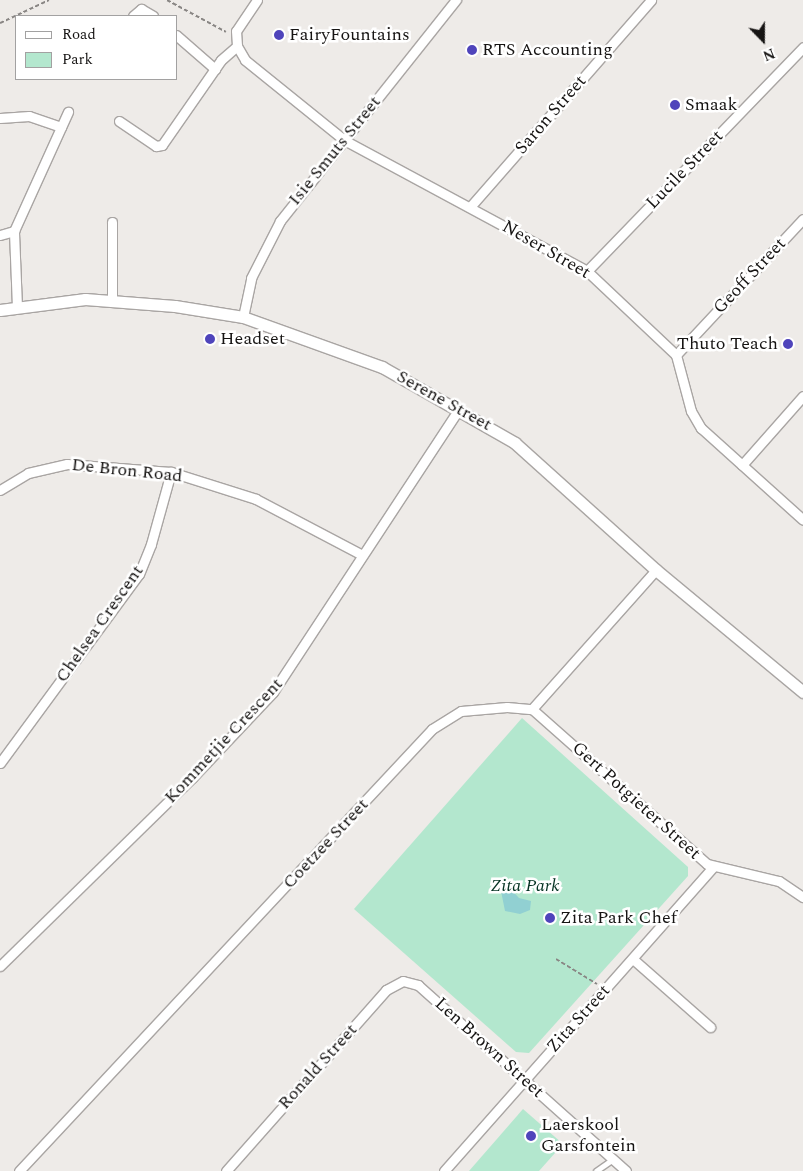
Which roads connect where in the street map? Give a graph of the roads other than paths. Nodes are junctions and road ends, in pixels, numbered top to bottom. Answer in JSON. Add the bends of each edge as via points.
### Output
{"nodes":[{"id":1,"x":257,"y":0,"type":"edge"},
{"id":2,"x":456,"y":0,"type":"edge"},
{"id":3,"x":652,"y":0,"type":"edge"},
{"id":4,"x":134,"y":15,"type":"edge"},
{"id":5,"x":151,"y":15,"type":"edge"},
{"id":6,"x":178,"y":37,"type":"edge"},
{"id":7,"x":237,"y":46,"type":"junction"},
{"id":8,"x":803,"y":47,"type":"edge"},
{"id":9,"x":215,"y":68,"type":"junction"},
{"id":10,"x":68,"y":112,"type":"dead end"},
{"id":11,"x":0,"y":118,"type":"edge"},
{"id":12,"x":118,"y":121,"type":"dead end"},
{"id":13,"x":61,"y":127,"type":"junction"},
{"id":14,"x":344,"y":140,"type":"junction"},
{"id":15,"x":470,"y":208,"type":"junction"},
{"id":16,"x":803,"y":219,"type":"edge"},
{"id":17,"x":112,"y":222,"type":"dead end"},
{"id":18,"x":14,"y":231,"type":"junction"},
{"id":19,"x":0,"y":235,"type":"edge"},
{"id":20,"x":588,"y":271,"type":"junction"},
{"id":21,"x":112,"y":299,"type":"junction"},
{"id":22,"x":16,"y":307,"type":"junction"},
{"id":23,"x":0,"y":310,"type":"edge"},
{"id":24,"x":243,"y":318,"type":"junction"},
{"id":25,"x":676,"y":355,"type":"junction"},
{"id":26,"x":803,"y":396,"type":"edge"},
{"id":27,"x":459,"y":409,"type":"junction"},
{"id":28,"x":742,"y":465,"type":"junction"},
{"id":29,"x":172,"y":472,"type":"junction"},
{"id":30,"x":0,"y":490,"type":"edge"},
{"id":31,"x":803,"y":520,"type":"edge"},
{"id":32,"x":362,"y":555,"type":"junction"},
{"id":33,"x":656,"y":570,"type":"junction"},
{"id":34,"x":803,"y":692,"type":"edge"},
{"id":35,"x":532,"y":709,"type":"junction"},
{"id":36,"x":0,"y":762,"type":"edge"},
{"id":37,"x":713,"y":867,"type":"junction"},
{"id":38,"x":803,"y":897,"type":"edge"},
{"id":39,"x":633,"y":959,"type":"junction"},
{"id":40,"x":0,"y":966,"type":"edge"},
{"id":41,"x":418,"y":985,"type":"joint"},
{"id":42,"x":710,"y":1026,"type":"dead end"},
{"id":43,"x":524,"y":1080,"type":"junction"},
{"id":44,"x":613,"y":1158,"type":"junction"},
{"id":45,"x":19,"y":1171,"type":"edge"},
{"id":46,"x":226,"y":1171,"type":"edge"},
{"id":47,"x":444,"y":1171,"type":"edge"},
{"id":48,"x":596,"y":1171,"type":"edge"},
{"id":49,"x":626,"y":1171,"type":"edge"}],
"edges":[{"from":1,"to":7,"type":"street","name":"Neser Street","via":[[238,24]]},
{"from":2,"to":14,"type":"street","name":"Isie Smuts Street"},
{"from":3,"to":15,"type":"street","name":"Saron Street"},
{"from":4,"to":5,"type":"street","via":[[141,9]]},
{"from":6,"to":9,"type":"street"},
{"from":7,"to":9,"type":"street"},
{"from":7,"to":14,"type":"street","name":"Neser Street","via":[[245,60]]},
{"from":8,"to":20,"type":"street","name":"Lucile Street"},
{"from":9,"to":12,"type":"street","via":[[162,145],[156,146]]},
{"from":10,"to":13,"type":"street"},
{"from":11,"to":13,"type":"street","via":[[29,116]]},
{"from":13,"to":18,"type":"street"},
{"from":14,"to":15,"type":"street","name":"Neser Street"},
{"from":14,"to":24,"type":"street","name":"Isie Smuts Street","via":[[269,238],[247,292]]},
{"from":15,"to":20,"type":"street","name":"Neser Street"},
{"from":16,"to":25,"type":"street","name":"Geoff Street"},
{"from":17,"to":21,"type":"street"},
{"from":18,"to":19,"type":"street"},
{"from":18,"to":22,"type":"street"},
{"from":20,"to":25,"type":"street","name":"Neser Street"},
{"from":21,"to":22,"type":"street","name":"Serene Street","via":[[61,300]]},
{"from":21,"to":24,"type":"street","name":"Serene Street"},
{"from":22,"to":23,"type":"street","name":"Serene Street"},
{"from":24,"to":27,"type":"street","name":"Serene Street","via":[[382,367]]},
{"from":25,"to":28,"type":"street","via":[[694,417]]},
{"from":26,"to":28,"type":"street"},
{"from":27,"to":32,"type":"street","name":"Kommetjie Crescent"},
{"from":27,"to":33,"type":"street","name":"Serene Street","via":[[526,452]]},
{"from":28,"to":31,"type":"street"},
{"from":29,"to":30,"type":"street","name":"De Bron Road","via":[[67,464],[28,473]]},
{"from":29,"to":32,"type":"street","name":"De Bron Road","via":[[256,499]]},
{"from":29,"to":36,"type":"street","name":"Chelsea Crescent","via":[[139,574]]},
{"from":32,"to":40,"type":"street","name":"Kommetjie Crescent","via":[[296,661],[267,698],[192,778]]},
{"from":33,"to":34,"type":"street","name":"Serene Street"},
{"from":33,"to":35,"type":"street"},
{"from":35,"to":37,"type":"street","name":"Gert Potgieter Street"},
{"from":35,"to":45,"type":"street","name":"Coetzee Street","via":[[507,707],[462,711],[432,729]]},
{"from":37,"to":38,"type":"street","name":"Gert Potgieter Street","via":[[779,881]]},
{"from":37,"to":39,"type":"street","name":"Zita Street"},
{"from":39,"to":42,"type":"street"},
{"from":39,"to":43,"type":"street","name":"Zita Street"},
{"from":41,"to":43,"type":"street","name":"Len Brown Street"},
{"from":41,"to":46,"type":"street","name":"Ronald Street","via":[[403,981],[386,990]]},
{"from":43,"to":44,"type":"street","name":"Len Brown Street"},
{"from":43,"to":47,"type":"street","name":"Zita Street"},
{"from":44,"to":48,"type":"lane"},
{"from":44,"to":49,"type":"street","name":"Len Brown Street"}]}
